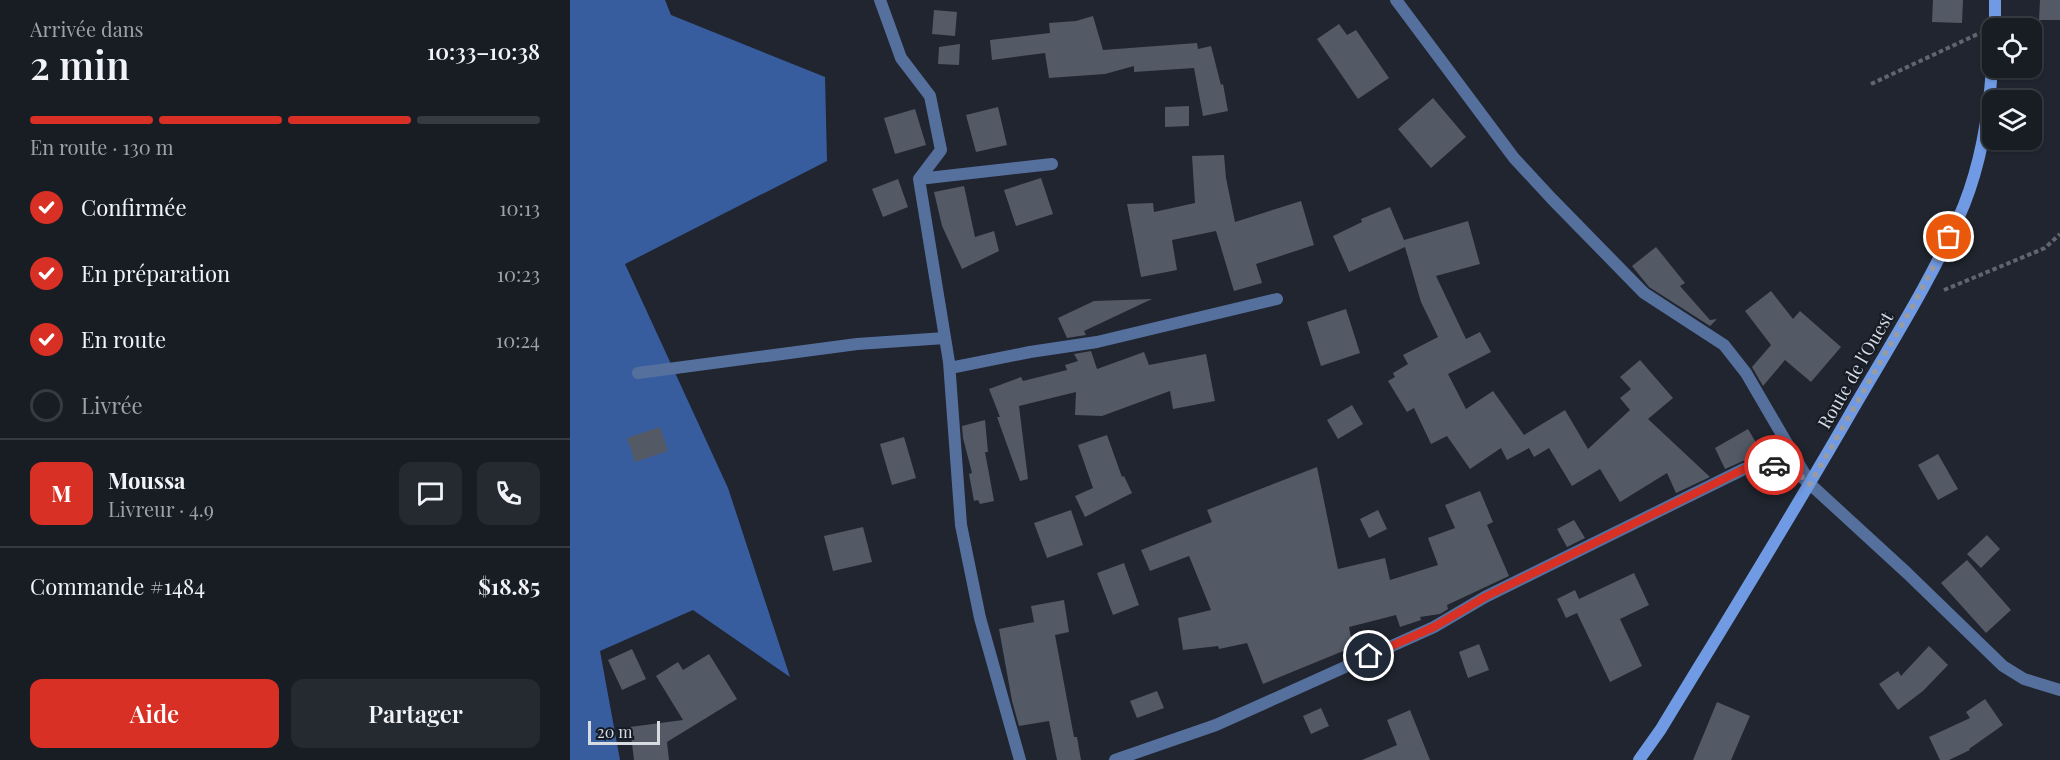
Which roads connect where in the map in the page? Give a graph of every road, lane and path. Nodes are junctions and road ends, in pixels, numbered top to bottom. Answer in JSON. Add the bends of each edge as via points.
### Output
{"nodes":[{"id":1,"x":880,"y":0,"type":"edge"},
{"id":2,"x":1396,"y":0,"type":"edge"},
{"id":3,"x":1995,"y":0,"type":"edge"},
{"id":4,"x":1995,"y":18,"type":"edge"},
{"id":5,"x":1982,"y":34,"type":"edge"},
{"id":6,"x":1991,"y":78,"type":"edge"},
{"id":7,"x":1871,"y":84,"type":"dead end"},
{"id":8,"x":1052,"y":164,"type":"dead end"},
{"id":9,"x":919,"y":179,"type":"junction"},
{"id":10,"x":2060,"y":234,"type":"edge"},
{"id":11,"x":1277,"y":299,"type":"dead end"},
{"id":12,"x":1915,"y":302,"type":"junction"},
{"id":13,"x":945,"y":338,"type":"junction"},
{"id":14,"x":950,"y":368,"type":"junction"},
{"id":15,"x":638,"y":373,"type":"dead end"},
{"id":16,"x":1810,"y":484,"type":"junction"},
{"id":17,"x":2060,"y":690,"type":"edge"},
{"id":18,"x":1020,"y":760,"type":"edge"},
{"id":19,"x":1114,"y":760,"type":"edge"},
{"id":20,"x":1639,"y":760,"type":"edge"}],
"edges":[{"from":1,"to":9,"type":"street","via":[[901,58],[930,96],[941,150]]},
{"from":2,"to":16,"type":"street","via":[[1514,158],[1551,199],[1644,293],[1724,345],[1746,373]]},
{"from":3,"to":4,"type":"main road"},
{"from":5,"to":7,"type":"path"},
{"from":6,"to":12,"type":"main road","name":"Route de l'Ouest","via":[[1979,158],[1964,203]]},
{"from":8,"to":9,"type":"street"},
{"from":9,"to":13,"type":"street"},
{"from":10,"to":12,"type":"path","via":[[2044,248]]},
{"from":11,"to":14,"type":"street","via":[[1097,342]]},
{"from":12,"to":16,"type":"main road","name":"Route de l'Ouest"},
{"from":13,"to":14,"type":"street"},
{"from":13,"to":15,"type":"street","via":[[857,344]]},
{"from":14,"to":18,"type":"street","via":[[961,525],[980,618]]},
{"from":16,"to":17,"type":"street","via":[[2003,666],[2024,679]]},
{"from":16,"to":19,"type":"street","via":[[1786,464],[1744,469],[1485,597],[1434,627],[1216,725]]},
{"from":16,"to":20,"type":"main road","name":"Route de l'Ouest"}]}
